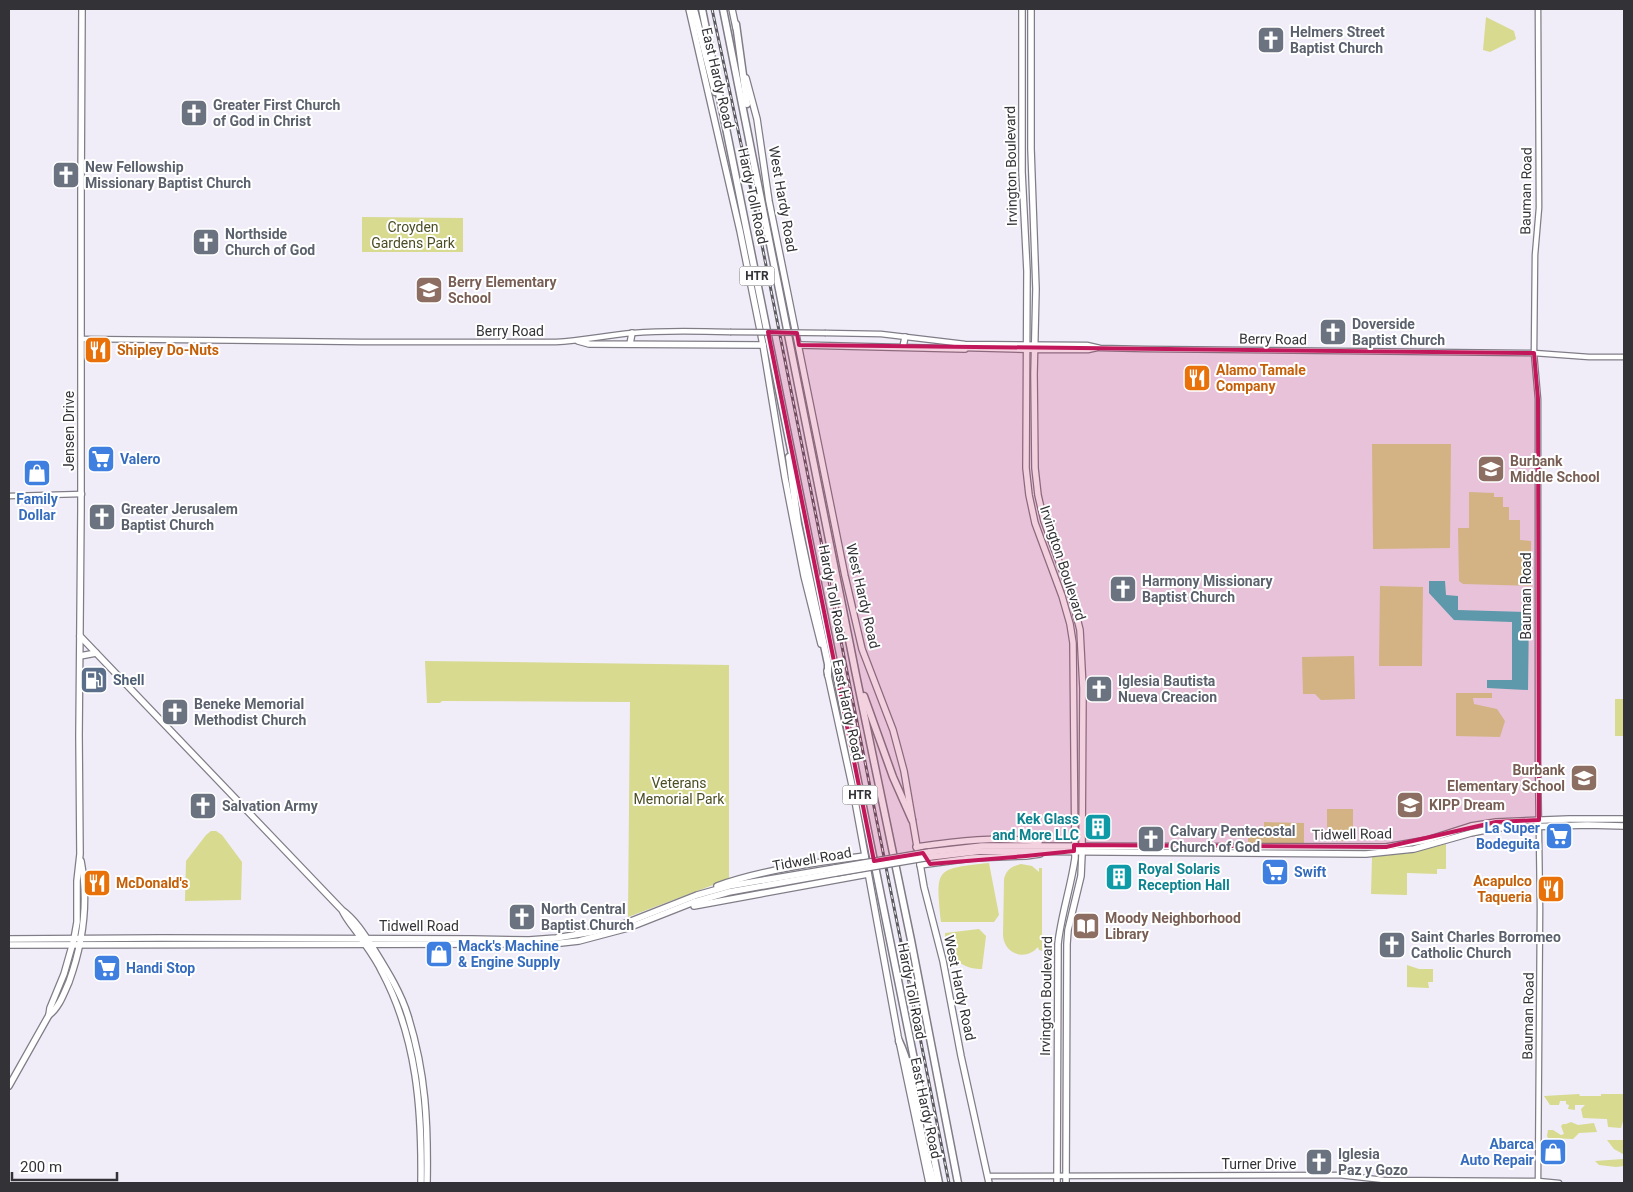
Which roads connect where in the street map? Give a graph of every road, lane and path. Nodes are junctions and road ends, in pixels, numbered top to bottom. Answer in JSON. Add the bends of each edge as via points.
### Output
{"nodes":[{"id":1,"x":82,"y":9,"type":"edge"},
{"id":2,"x":689,"y":9,"type":"edge"},
{"id":3,"x":694,"y":9,"type":"edge"},
{"id":4,"x":702,"y":9,"type":"edge"},
{"id":5,"x":724,"y":9,"type":"edge"},
{"id":6,"x":732,"y":9,"type":"edge"},
{"id":7,"x":1022,"y":9,"type":"edge"},
{"id":8,"x":1031,"y":9,"type":"edge"},
{"id":9,"x":1538,"y":9,"type":"edge"},
{"id":10,"x":736,"y":24,"type":"junction"},
{"id":11,"x":725,"y":122,"type":"junction"},
{"id":12,"x":758,"y":179,"type":"junction"},
{"id":13,"x":1025,"y":225,"type":"junction"},
{"id":14,"x":1034,"y":236,"type":"junction"},
{"id":15,"x":632,"y":333,"type":"junction"},
{"id":16,"x":905,"y":337,"type":"junction"},
{"id":17,"x":80,"y":339,"type":"junction"},
{"id":18,"x":578,"y":341,"type":"junction"},
{"id":19,"x":938,"y":342,"type":"junction"},
{"id":20,"x":630,"y":344,"type":"junction"},
{"id":21,"x":763,"y":344,"type":"junction"},
{"id":22,"x":799,"y":345,"type":"junction"},
{"id":23,"x":903,"y":347,"type":"junction"},
{"id":24,"x":1027,"y":347,"type":"junction"},
{"id":25,"x":1035,"y":347,"type":"junction"},
{"id":26,"x":966,"y":349,"type":"junction"},
{"id":27,"x":1534,"y":353,"type":"junction"},
{"id":28,"x":1624,"y":357,"type":"edge"},
{"id":29,"x":783,"y":406,"type":"junction"},
{"id":30,"x":82,"y":494,"type":"junction"},
{"id":31,"x":9,"y":496,"type":"edge"},
{"id":32,"x":80,"y":636,"type":"junction"},
{"id":33,"x":96,"y":652,"type":"junction"},
{"id":34,"x":80,"y":656,"type":"junction"},
{"id":35,"x":828,"y":675,"type":"junction"},
{"id":36,"x":856,"y":675,"type":"junction"},
{"id":37,"x":1074,"y":793,"type":"junction"},
{"id":38,"x":1083,"y":793,"type":"junction"},
{"id":39,"x":1624,"y":819,"type":"edge"},
{"id":40,"x":912,"y":820,"type":"junction"},
{"id":41,"x":1587,"y":822,"type":"junction"},
{"id":42,"x":1539,"y":823,"type":"junction"},
{"id":43,"x":1496,"y":825,"type":"junction"},
{"id":44,"x":1624,"y":826,"type":"edge"},
{"id":45,"x":1449,"y":833,"type":"junction"},
{"id":46,"x":1449,"y":840,"type":"junction"},
{"id":47,"x":1413,"y":846,"type":"junction"},
{"id":48,"x":916,"y":847,"type":"junction"},
{"id":49,"x":1054,"y":848,"type":"junction"},
{"id":50,"x":1074,"y":848,"type":"junction"},
{"id":51,"x":1082,"y":848,"type":"junction"},
{"id":52,"x":80,"y":854,"type":"junction"},
{"id":53,"x":929,"y":854,"type":"junction"},
{"id":54,"x":865,"y":856,"type":"junction"},
{"id":55,"x":851,"y":858,"type":"junction"},
{"id":56,"x":920,"y":865,"type":"junction"},
{"id":57,"x":835,"y":871,"type":"junction"},
{"id":58,"x":868,"y":874,"type":"junction"},
{"id":59,"x":858,"y":876,"type":"junction"},
{"id":60,"x":696,"y":895,"type":"junction"},
{"id":61,"x":1066,"y":902,"type":"junction"},
{"id":62,"x":668,"y":912,"type":"junction"},
{"id":63,"x":1068,"y":930,"type":"junction"},
{"id":64,"x":9,"y":939,"type":"edge"},
{"id":65,"x":35,"y":942,"type":"junction"},
{"id":66,"x":74,"y":942,"type":"junction"},
{"id":67,"x":81,"y":942,"type":"junction"},
{"id":68,"x":366,"y":942,"type":"junction"},
{"id":69,"x":529,"y":943,"type":"junction"},
{"id":70,"x":9,"y":945,"type":"edge"},
{"id":71,"x":395,"y":992,"type":"junction"},
{"id":72,"x":1058,"y":996,"type":"junction"},
{"id":73,"x":1066,"y":996,"type":"junction"},
{"id":74,"x":49,"y":1015,"type":"junction"},
{"id":75,"x":899,"y":1040,"type":"junction"},
{"id":76,"x":1058,"y":1048,"type":"junction"},
{"id":77,"x":1067,"y":1048,"type":"junction"},
{"id":78,"x":9,"y":1086,"type":"edge"},
{"id":79,"x":1058,"y":1112,"type":"junction"},
{"id":80,"x":1066,"y":1112,"type":"junction"},
{"id":81,"x":1057,"y":1175,"type":"junction"},
{"id":82,"x":1066,"y":1175,"type":"junction"},
{"id":83,"x":988,"y":1176,"type":"junction"},
{"id":84,"x":1538,"y":1182,"type":"edge"},
{"id":85,"x":421,"y":1183,"type":"edge"},
{"id":86,"x":427,"y":1183,"type":"edge"},
{"id":87,"x":929,"y":1183,"type":"edge"},
{"id":88,"x":934,"y":1183,"type":"edge"},
{"id":89,"x":939,"y":1183,"type":"edge"},
{"id":90,"x":958,"y":1183,"type":"edge"},
{"id":91,"x":989,"y":1183,"type":"edge"},
{"id":92,"x":1057,"y":1183,"type":"edge"},
{"id":93,"x":1066,"y":1183,"type":"edge"},
{"id":94,"x":1559,"y":1183,"type":"edge"}],
"edges":[{"from":1,"to":17,"type":"main road","name":"Jensen Drive"},
{"from":2,"to":21,"type":"main road","name":"East Hardy Road"},
{"from":3,"to":11,"type":"highway"},
{"from":4,"to":11,"type":"highway","name":"Hardy Toll Road","number":"HTR"},
{"from":5,"to":12,"type":"highway","name":"Hardy Toll Road","number":"HTR"},
{"from":6,"to":10,"type":"main road","name":"West Hardy Road"},
{"from":7,"to":13,"type":"main road","name":"Irvington Boulevard"},
{"from":8,"to":14,"type":"main road","name":"Irvington Boulevard"},
{"from":9,"to":27,"type":"street","name":"Bauman Road","via":[[1539,199]]},
{"from":10,"to":12,"type":"highway"},
{"from":10,"to":22,"type":"main road","name":"West Hardy Road"},
{"from":11,"to":29,"type":"highway","name":"Hardy Toll Road","number":"HTR"},
{"from":12,"to":36,"type":"highway","name":"Hardy Toll Road","number":"HTR"},
{"from":13,"to":14,"type":"main road"},
{"from":13,"to":24,"type":"main road","name":"Irvington Boulevard"},
{"from":14,"to":25,"type":"main road","name":"Irvington Boulevard"},
{"from":15,"to":16,"type":"street","name":"Berry Road","bridge":true,"via":[[826,333]]},
{"from":15,"to":18,"type":"street","name":"Berry Road"},
{"from":15,"to":20,"type":"main road"},
{"from":16,"to":19,"type":"street","name":"Berry Road"},
{"from":16,"to":23,"type":"main road"},
{"from":17,"to":18,"type":"street","name":"Berry Road"},
{"from":17,"to":30,"type":"main road","name":"Jensen Drive"},
{"from":18,"to":20,"type":"main road"},
{"from":19,"to":24,"type":"street","name":"Berry Road"},
{"from":19,"to":26,"type":"street","name":"Berry Road"},
{"from":20,"to":21,"type":"main road"},
{"from":21,"to":35,"type":"main road","name":"East Hardy Road","via":[[802,566]]},
{"from":22,"to":23,"type":"main road"},
{"from":22,"to":40,"type":"main road","name":"West Hardy Road","via":[[862,649],[893,730]]},
{"from":23,"to":26,"type":"main road"},
{"from":24,"to":25,"type":"street","name":"Berry Road"},
{"from":24,"to":26,"type":"street","name":"Berry Road"},
{"from":24,"to":37,"type":"main road","name":"Irvington Boulevard","via":[[1026,468],[1029,494],[1035,523],[1062,596],[1073,643]]},
{"from":25,"to":27,"type":"street","name":"Berry Road","via":[[1087,345],[1100,348]]},
{"from":25,"to":38,"type":"main road","name":"Irvington Boulevard","via":[[1038,495],[1080,630]]},
{"from":27,"to":28,"type":"street","name":"Berry Road"},
{"from":27,"to":42,"type":"street","name":"Bauman Road","via":[[1538,399]]},
{"from":29,"to":35,"type":"highway","via":[[794,503]]},
{"from":29,"to":89,"type":"highway","name":"Hardy Toll Road","number":"HTR"},
{"from":30,"to":31,"type":"street"},
{"from":30,"to":32,"type":"main road","name":"Jensen Drive"},
{"from":32,"to":33,"type":"main road"},
{"from":32,"to":34,"type":"main road","name":"Jensen Drive"},
{"from":33,"to":34,"type":"main road"},
{"from":33,"to":68,"type":"main road","via":[[342,910]]},
{"from":34,"to":52,"type":"main road","name":"Jensen Drive"},
{"from":35,"to":54,"type":"main road","name":"East Hardy Road"},
{"from":36,"to":40,"type":"highway"},
{"from":36,"to":90,"type":"highway","name":"Hardy Toll Road","number":"HTR"},
{"from":37,"to":38,"type":"main road"},
{"from":37,"to":50,"type":"main road","name":"Irvington Boulevard"},
{"from":38,"to":51,"type":"main road","name":"Irvington Boulevard"},
{"from":39,"to":41,"type":"main road","name":"Tidwell Road"},
{"from":40,"to":48,"type":"main road","name":"West Hardy Road"},
{"from":41,"to":42,"type":"main road","name":"Tidwell Road"},
{"from":41,"to":44,"type":"main road","name":"Tidwell Road"},
{"from":42,"to":43,"type":"main road","name":"Tidwell Road"},
{"from":42,"to":84,"type":"street","name":"Bauman Road"},
{"from":43,"to":45,"type":"main road","name":"Tidwell Road","via":[[1471,826]]},
{"from":43,"to":46,"type":"main road","name":"Tidwell Road"},
{"from":45,"to":46,"type":"main road"},
{"from":45,"to":47,"type":"main road","name":"Tidwell Road"},
{"from":46,"to":47,"type":"main road","name":"Tidwell Road"},
{"from":47,"to":51,"type":"main road","name":"Tidwell Road"},
{"from":48,"to":53,"type":"main road"},
{"from":48,"to":56,"type":"main road","name":"West Hardy Road"},
{"from":49,"to":50,"type":"main road","name":"Tidwell Road"},
{"from":49,"to":53,"type":"main road","name":"Tidwell Road","via":[[982,846]]},
{"from":49,"to":53,"type":"main road","via":[[1026,856],[972,858]]},
{"from":50,"to":51,"type":"main road","name":"Tidwell Road"},
{"from":50,"to":61,"type":"main road","name":"Irvington Boulevard","via":[[1073,873]]},
{"from":51,"to":63,"type":"main road","name":"Irvington Boulevard","via":[[1081,876]]},
{"from":52,"to":66,"type":"main road","name":"Jensen Drive"},
{"from":52,"to":67,"type":"main road","name":"Jensen Drive","via":[[85,893]]},
{"from":53,"to":56,"type":"main road"},
{"from":53,"to":57,"type":"main road","name":"Tidwell Road","bridge":true},
{"from":54,"to":55,"type":"main road"},
{"from":54,"to":58,"type":"main road","name":"East Hardy Road"},
{"from":55,"to":59,"type":"main road","via":[[861,864],[862,871]]},
{"from":55,"to":60,"type":"main road","via":[[734,880]]},
{"from":56,"to":83,"type":"main road","name":"West Hardy Road"},
{"from":57,"to":60,"type":"main road","name":"Tidwell Road","via":[[736,885]]},
{"from":57,"to":62,"type":"main road","name":"Tidwell Road","via":[[728,892]]},
{"from":58,"to":59,"type":"main road"},
{"from":58,"to":75,"type":"main road","name":"East Hardy Road"},
{"from":59,"to":62,"type":"main road"},
{"from":60,"to":69,"type":"main road","name":"Tidwell Road","via":[[647,916],[602,930]]},
{"from":61,"to":63,"type":"main road","via":[[1070,908]]},
{"from":61,"to":72,"type":"main road","name":"Irvington Boulevard","via":[[1058,944]]},
{"from":62,"to":69,"type":"main road","name":"Tidwell Road","via":[[628,928],[579,941]]},
{"from":63,"to":73,"type":"main road","name":"Irvington Boulevard"},
{"from":64,"to":65,"type":"main road","name":"Tidwell Road"},
{"from":65,"to":66,"type":"main road","name":"Tidwell Road"},
{"from":65,"to":70,"type":"main road","name":"Tidwell Road"},
{"from":66,"to":67,"type":"main road","name":"Tidwell Road"},
{"from":66,"to":74,"type":"main road","name":"Jensen Drive"},
{"from":67,"to":68,"type":"main road","name":"Tidwell Road"},
{"from":67,"to":74,"type":"main road","name":"Jensen Drive","via":[[64,996]]},
{"from":68,"to":69,"type":"main road","name":"Tidwell Road"},
{"from":68,"to":71,"type":"main road"},
{"from":71,"to":85,"type":"main road","via":[[415,1068],[421,1132]]},
{"from":71,"to":86,"type":"main road","via":[[408,1015],[424,1082]]},
{"from":72,"to":73,"type":"main road"},
{"from":72,"to":76,"type":"main road","name":"Irvington Boulevard"},
{"from":73,"to":77,"type":"main road","name":"Irvington Boulevard"},
{"from":74,"to":78,"type":"main road","name":"Jensen Drive"},
{"from":75,"to":87,"type":"main road","name":"East Hardy Road"},
{"from":75,"to":88,"type":"highway"},
{"from":76,"to":77,"type":"main road"},
{"from":76,"to":79,"type":"main road","name":"Irvington Boulevard"},
{"from":77,"to":80,"type":"main road","name":"Irvington Boulevard"},
{"from":79,"to":80,"type":"main road"},
{"from":79,"to":81,"type":"main road","name":"Irvington Boulevard"},
{"from":80,"to":82,"type":"main road","name":"Irvington Boulevard"},
{"from":81,"to":82,"type":"street","name":"Turner Drive"},
{"from":81,"to":83,"type":"street","name":"Turner Drive"},
{"from":81,"to":92,"type":"main road","name":"Irvington Boulevard"},
{"from":82,"to":84,"type":"street","name":"Turner Drive","via":[[1329,1175],[1384,1180]]},
{"from":82,"to":93,"type":"main road","name":"Irvington Boulevard"},
{"from":83,"to":91,"type":"main road","name":"West Hardy Road"},
{"from":84,"to":94,"type":"street","name":"Turner Drive"}]}
